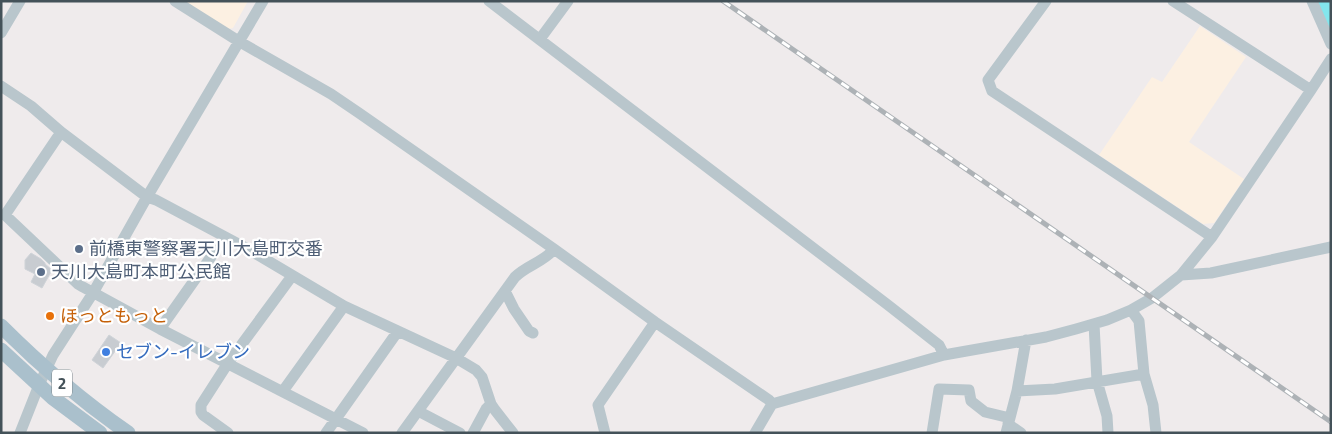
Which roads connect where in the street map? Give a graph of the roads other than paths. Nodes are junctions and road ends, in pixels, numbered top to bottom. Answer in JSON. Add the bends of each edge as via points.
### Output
{"nodes":[{"id":1,"x":20,"y":1,"type":"edge"},
{"id":2,"x":175,"y":1,"type":"edge"},
{"id":3,"x":263,"y":1,"type":"edge"},
{"id":4,"x":489,"y":1,"type":"edge"},
{"id":5,"x":568,"y":1,"type":"edge"},
{"id":6,"x":1046,"y":1,"type":"edge"},
{"id":7,"x":1173,"y":1,"type":"edge"},
{"id":8,"x":1312,"y":1,"type":"edge"},
{"id":9,"x":1328,"y":27,"type":"edge"},
{"id":10,"x":1,"y":33,"type":"edge"},
{"id":11,"x":540,"y":40,"type":"junction"},
{"id":12,"x":240,"y":42,"type":"junction"},
{"id":13,"x":1331,"y":44,"type":"edge"},
{"id":14,"x":1331,"y":59,"type":"edge"},
{"id":15,"x":1,"y":86,"type":"edge"},
{"id":16,"x":1311,"y":90,"type":"junction"},
{"id":17,"x":61,"y":132,"type":"junction"},
{"id":18,"x":148,"y":197,"type":"junction"},
{"id":19,"x":224,"y":237,"type":"junction"},
{"id":20,"x":1212,"y":237,"type":"junction"},
{"id":21,"x":554,"y":248,"type":"junction"},
{"id":22,"x":1331,"y":248,"type":"edge"},
{"id":23,"x":1181,"y":275,"type":"junction"},
{"id":24,"x":292,"y":276,"type":"junction"},
{"id":25,"x":505,"y":291,"type":"junction"},
{"id":26,"x":93,"y":293,"type":"junction"},
{"id":27,"x":344,"y":306,"type":"junction"},
{"id":28,"x":1130,"y":310,"type":"junction"},
{"id":29,"x":655,"y":322,"type":"junction"},
{"id":30,"x":1094,"y":324,"type":"junction"},
{"id":31,"x":1,"y":326,"type":"edge"},
{"id":32,"x":160,"y":329,"type":"junction"},
{"id":33,"x":398,"y":332,"type":"junction"},
{"id":34,"x":533,"y":333,"type":"dead end"},
{"id":35,"x":1026,"y":340,"type":"junction"},
{"id":36,"x":1,"y":350,"type":"edge"},
{"id":37,"x":944,"y":355,"type":"junction"},
{"id":38,"x":456,"y":358,"type":"junction"},
{"id":39,"x":228,"y":363,"type":"junction"},
{"id":40,"x":46,"y":370,"type":"junction"},
{"id":41,"x":1144,"y":374,"type":"junction"},
{"id":42,"x":1097,"y":381,"type":"junction"},
{"id":43,"x":39,"y":385,"type":"junction"},
{"id":44,"x":1017,"y":391,"type":"junction"},
{"id":45,"x":283,"y":392,"type":"junction"},
{"id":46,"x":491,"y":404,"type":"junction"},
{"id":47,"x":772,"y":404,"type":"junction"},
{"id":48,"x":418,"y":411,"type":"junction"},
{"id":49,"x":336,"y":419,"type":"junction"},
{"id":50,"x":1008,"y":425,"type":"edge"},
{"id":51,"x":20,"y":433,"type":"edge"},
{"id":52,"x":100,"y":433,"type":"edge"},
{"id":53,"x":128,"y":433,"type":"edge"},
{"id":54,"x":228,"y":433,"type":"edge"},
{"id":55,"x":326,"y":433,"type":"edge"},
{"id":56,"x":363,"y":433,"type":"edge"},
{"id":57,"x":402,"y":433,"type":"edge"},
{"id":58,"x":460,"y":433,"type":"edge"},
{"id":59,"x":473,"y":433,"type":"edge"},
{"id":60,"x":513,"y":433,"type":"edge"},
{"id":61,"x":605,"y":433,"type":"edge"},
{"id":62,"x":754,"y":433,"type":"edge"},
{"id":63,"x":932,"y":433,"type":"edge"},
{"id":64,"x":1021,"y":433,"type":"edge"},
{"id":65,"x":1108,"y":433,"type":"edge"},
{"id":66,"x":1156,"y":433,"type":"edge"}],
"edges":[{"from":1,"to":10,"type":"street"},
{"from":2,"to":12,"type":"street"},
{"from":3,"to":12,"type":"street"},
{"from":4,"to":11,"type":"street"},
{"from":5,"to":11,"type":"street"},
{"from":6,"to":20,"type":"street","via":[[988,80],[992,91]]},
{"from":7,"to":16,"type":"street"},
{"from":8,"to":9,"type":"street"},
{"from":9,"to":13,"type":"street"},
{"from":11,"to":37,"type":"street","via":[[895,311],[939,346]]},
{"from":12,"to":18,"type":"street"},
{"from":12,"to":21,"type":"street","via":[[338,98]]},
{"from":14,"to":16,"type":"street"},
{"from":15,"to":17,"type":"street"},
{"from":16,"to":20,"type":"street"},
{"from":17,"to":18,"type":"street"},
{"from":17,"to":26,"type":"street","via":[[5,215],[78,284]]},
{"from":18,"to":19,"type":"street"},
{"from":18,"to":26,"type":"street"},
{"from":19,"to":24,"type":"street"},
{"from":19,"to":32,"type":"street"},
{"from":20,"to":23,"type":"street"},
{"from":21,"to":25,"type":"street","via":[[548,256],[517,275]]},
{"from":21,"to":29,"type":"street"},
{"from":22,"to":23,"type":"street","via":[[1211,273]]},
{"from":23,"to":28,"type":"street","via":[[1152,298]]},
{"from":24,"to":27,"type":"street"},
{"from":24,"to":39,"type":"street"},
{"from":25,"to":34,"type":"street"},
{"from":25,"to":38,"type":"street"},
{"from":26,"to":32,"type":"street"},
{"from":26,"to":40,"type":"street"},
{"from":27,"to":33,"type":"street"},
{"from":27,"to":45,"type":"street"},
{"from":28,"to":30,"type":"street"},
{"from":28,"to":41,"type":"street","via":[[1140,321]]},
{"from":29,"to":47,"type":"street"},
{"from":29,"to":61,"type":"street","via":[[598,405]]},
{"from":30,"to":35,"type":"street"},
{"from":30,"to":42,"type":"street"},
{"from":31,"to":40,"type":"main road","number":"2"},
{"from":32,"to":39,"type":"street"},
{"from":33,"to":38,"type":"street"},
{"from":33,"to":49,"type":"street"},
{"from":35,"to":37,"type":"street"},
{"from":35,"to":44,"type":"street"},
{"from":36,"to":43,"type":"main road","number":"2"},
{"from":37,"to":47,"type":"street"},
{"from":38,"to":46,"type":"street","via":[[480,374]]},
{"from":38,"to":48,"type":"street"},
{"from":39,"to":45,"type":"street"},
{"from":39,"to":54,"type":"street","via":[[200,408],[203,415]]},
{"from":40,"to":43,"type":"street"},
{"from":40,"to":53,"type":"main road","number":"2"},
{"from":41,"to":42,"type":"street"},
{"from":41,"to":66,"type":"street"},
{"from":42,"to":44,"type":"street","via":[[1055,389]]},
{"from":42,"to":65,"type":"street","via":[[1107,416]]},
{"from":43,"to":51,"type":"street"},
{"from":43,"to":52,"type":"main road","number":"2"},
{"from":44,"to":50,"type":"street"},
{"from":45,"to":49,"type":"street"},
{"from":46,"to":59,"type":"street"},
{"from":46,"to":60,"type":"street"},
{"from":47,"to":62,"type":"street"},
{"from":48,"to":57,"type":"street"},
{"from":48,"to":58,"type":"street"},
{"from":49,"to":55,"type":"street"},
{"from":49,"to":56,"type":"street"},
{"from":50,"to":63,"type":"street","via":[[971,401],[969,390],[939,389]]},
{"from":50,"to":64,"type":"street"}]}
